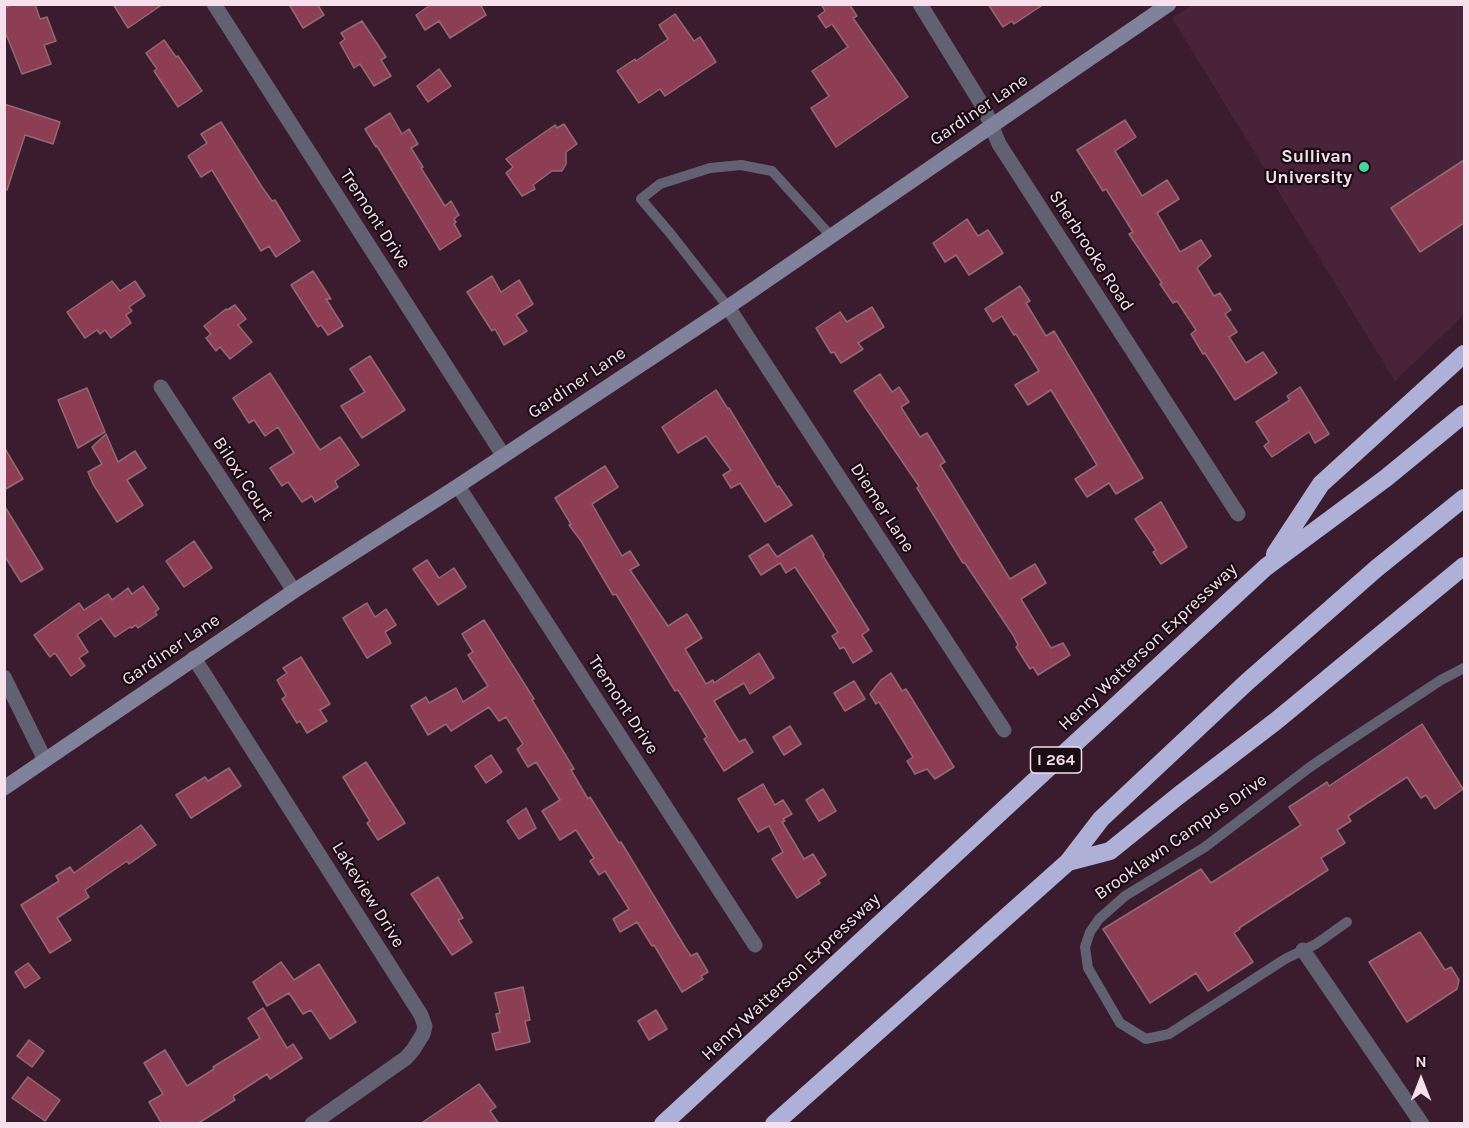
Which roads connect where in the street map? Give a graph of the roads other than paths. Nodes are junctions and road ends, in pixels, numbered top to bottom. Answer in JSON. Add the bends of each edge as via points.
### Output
{"nodes":[{"id":1,"x":214,"y":4,"type":"edge"},
{"id":2,"x":920,"y":4,"type":"edge"},
{"id":3,"x":1169,"y":4,"type":"edge"},
{"id":4,"x":992,"y":125,"type":"junction"},
{"id":5,"x":830,"y":235,"type":"junction"},
{"id":6,"x":728,"y":307,"type":"junction"},
{"id":7,"x":1464,"y":354,"type":"edge"},
{"id":8,"x":161,"y":387,"type":"dead end"},
{"id":9,"x":1464,"y":414,"type":"edge"},
{"id":10,"x":503,"y":455,"type":"junction"},
{"id":11,"x":458,"y":486,"type":"junction"},
{"id":12,"x":1464,"y":498,"type":"edge"},
{"id":13,"x":1238,"y":514,"type":"dead end"},
{"id":14,"x":1464,"y":566,"type":"edge"},
{"id":15,"x":1266,"y":567,"type":"junction"},
{"id":16,"x":294,"y":591,"type":"junction"},
{"id":17,"x":194,"y":658,"type":"junction"},
{"id":18,"x":1464,"y":668,"type":"edge"},
{"id":19,"x":4,"y":677,"type":"edge"},
{"id":20,"x":1004,"y":730,"type":"dead end"},
{"id":21,"x":45,"y":760,"type":"junction"},
{"id":22,"x":4,"y":788,"type":"edge"},
{"id":23,"x":1068,"y":862,"type":"junction"},
{"id":24,"x":1347,"y":922,"type":"dead end"},
{"id":25,"x":755,"y":945,"type":"dead end"},
{"id":26,"x":1304,"y":950,"type":"junction"},
{"id":27,"x":312,"y":1124,"type":"edge"},
{"id":28,"x":663,"y":1124,"type":"edge"},
{"id":29,"x":774,"y":1124,"type":"edge"},
{"id":30,"x":1422,"y":1124,"type":"edge"}],
"edges":[{"from":1,"to":10,"type":"street","name":"Tremont Drive"},
{"from":2,"to":4,"type":"street","name":"Sherbrooke Road"},
{"from":3,"to":4,"type":"main road","name":"Gardiner Lane"},
{"from":4,"to":5,"type":"main road","name":"Gardiner Lane"},
{"from":4,"to":13,"type":"street","name":"Sherbrooke Road","via":[[999,144]]},
{"from":5,"to":6,"type":"main road","name":"Gardiner Lane"},
{"from":5,"to":6,"type":"lane","via":[[772,171],[741,165],[710,168],[660,184],[641,200]]},
{"from":6,"to":10,"type":"main road","name":"Gardiner Lane"},
{"from":6,"to":20,"type":"street","name":"Diemer Lane"},
{"from":7,"to":15,"type":"highway","via":[[1321,484]]},
{"from":8,"to":16,"type":"street","name":"Biloxi Court"},
{"from":9,"to":15,"type":"highway","name":"Henry Watterson Expressway","number":"I 264"},
{"from":10,"to":11,"type":"main road","name":"Gardiner Lane"},
{"from":11,"to":16,"type":"main road","name":"Gardiner Lane"},
{"from":11,"to":25,"type":"street","name":"Tremont Drive"},
{"from":12,"to":23,"type":"highway","via":[[1377,568],[1224,703],[1101,819]]},
{"from":14,"to":23,"type":"highway","via":[[1110,851]]},
{"from":15,"to":28,"type":"highway","name":"Henry Watterson Expressway","number":"I 264"},
{"from":16,"to":17,"type":"main road","name":"Gardiner Lane"},
{"from":17,"to":21,"type":"main road","name":"Gardiner Lane"},
{"from":17,"to":27,"type":"street","name":"Lakeview Drive","via":[[422,1015],[425,1026],[406,1058]]},
{"from":18,"to":26,"type":"lane","name":"Brooklawn Campus Drive","via":[[1310,767],[1205,847],[1125,896],[1099,919],[1085,947],[1088,968],[1120,1023],[1146,1039],[1169,1034],[1285,958]]},
{"from":19,"to":21,"type":"street"},
{"from":21,"to":22,"type":"main road","name":"Gardiner Lane"},
{"from":23,"to":29,"type":"highway"},
{"from":24,"to":26,"type":"lane","name":"Brooklawn Campus Drive"},
{"from":26,"to":30,"type":"street"}]}
